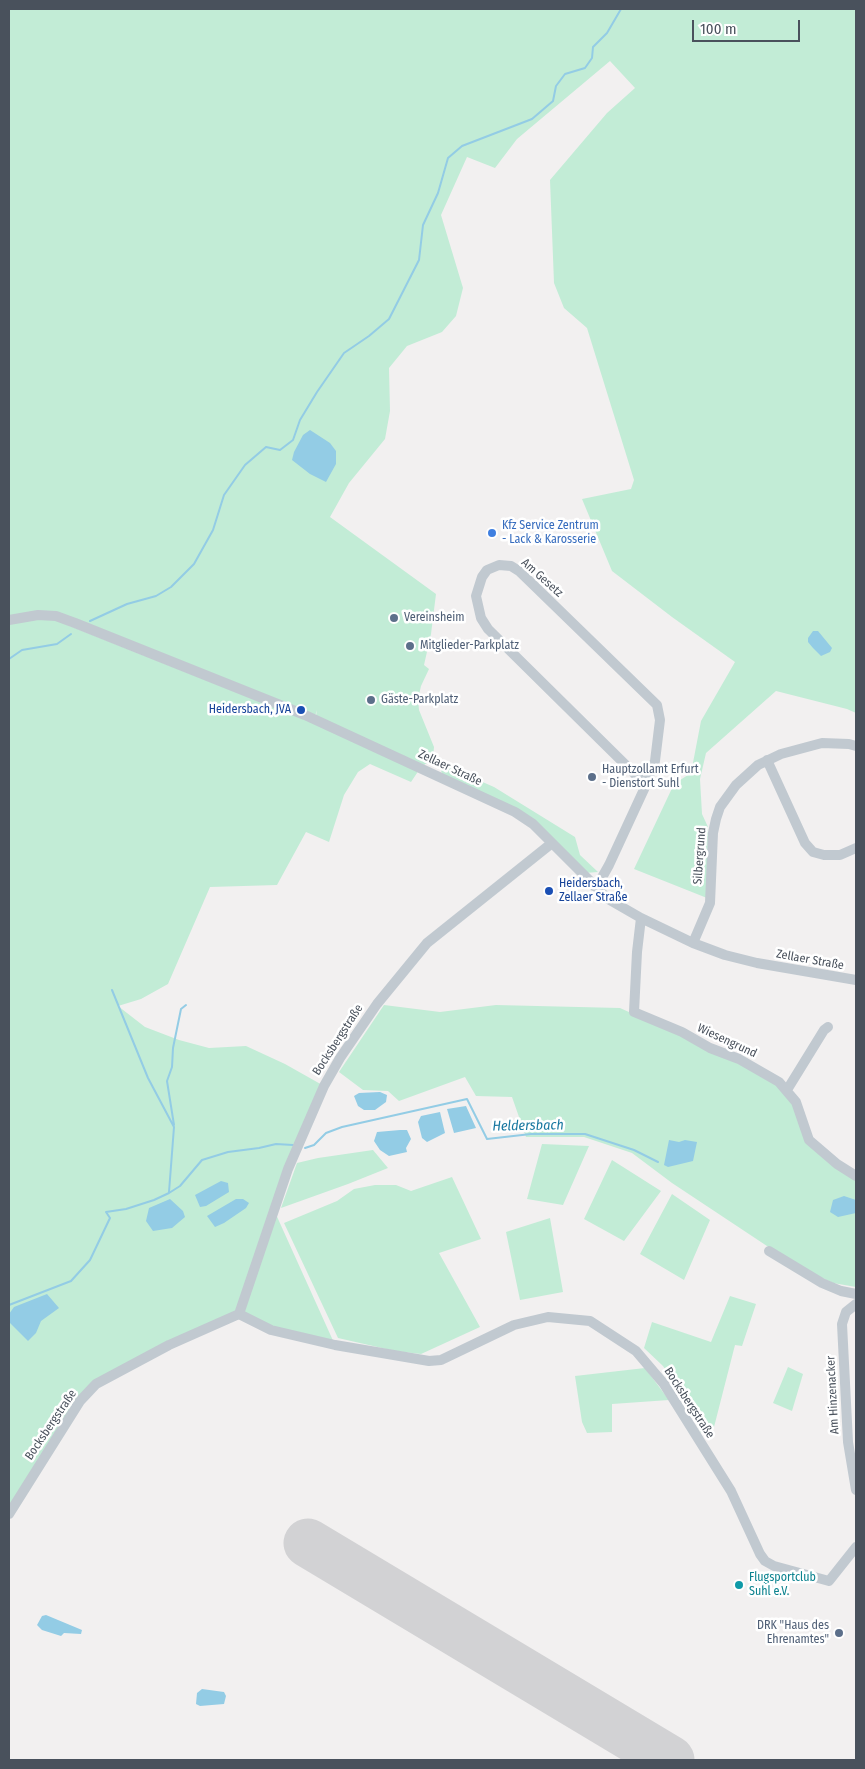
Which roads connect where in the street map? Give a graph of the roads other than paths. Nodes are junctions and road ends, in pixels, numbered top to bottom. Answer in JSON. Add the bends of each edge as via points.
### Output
{"nodes":[{"id":1,"x":9,"y":620,"type":"edge"},
{"id":2,"x":856,"y":746,"type":"edge"},
{"id":3,"x":767,"y":760,"type":"junction"},
{"id":4,"x":646,"y":785,"type":"junction"},
{"id":5,"x":552,"y":843,"type":"junction"},
{"id":6,"x":856,"y":848,"type":"edge"},
{"id":7,"x":594,"y":886,"type":"junction"},
{"id":8,"x":641,"y":918,"type":"junction"},
{"id":9,"x":694,"y":943,"type":"junction"},
{"id":10,"x":856,"y":980,"type":"edge"},
{"id":11,"x":828,"y":1027,"type":"dead end"},
{"id":12,"x":787,"y":1090,"type":"junction"},
{"id":13,"x":856,"y":1176,"type":"edge"},
{"id":14,"x":769,"y":1251,"type":"dead end"},
{"id":15,"x":856,"y":1294,"type":"edge"},
{"id":16,"x":856,"y":1304,"type":"edge"},
{"id":17,"x":239,"y":1314,"type":"junction"},
{"id":18,"x":856,"y":1490,"type":"edge"},
{"id":19,"x":9,"y":1514,"type":"edge"},
{"id":20,"x":856,"y":1548,"type":"edge"}],
"edges":[{"from":1,"to":5,"type":"street","name":"Zellaer Straße","via":[[38,615],[65,619],[305,715],[516,812]]},
{"from":2,"to":3,"type":"street","name":"Silbergrund","via":[[811,744]]},
{"from":3,"to":6,"type":"street","via":[[801,835],[813,852],[824,856]]},
{"from":3,"to":9,"type":"street","name":"Silbergrund","via":[[745,774],[720,807],[713,833],[710,903]]},
{"from":4,"to":4,"type":"street","name":"Am Gesetz","via":[[655,761],[660,720],[657,705],[519,571],[499,565],[487,570],[476,596],[481,618],[488,629]]},
{"from":4,"to":7,"type":"street","name":"Am Gesetz","via":[[609,865]]},
{"from":5,"to":7,"type":"street","name":"Zellaer Straße"},
{"from":5,"to":17,"type":"street","name":"Bocksbergstraße","via":[[427,943],[377,1004],[340,1058],[324,1086],[288,1169]]},
{"from":7,"to":8,"type":"street","name":"Zellaer Straße","via":[[608,899]]},
{"from":8,"to":9,"type":"street","name":"Zellaer Straße"},
{"from":8,"to":12,"type":"street","name":"Wiesengrund","via":[[634,1012],[740,1059]]},
{"from":9,"to":10,"type":"street","name":"Zellaer Straße","via":[[757,963]]},
{"from":11,"to":12,"type":"street"},
{"from":12,"to":13,"type":"street","name":"Wiesengrund","via":[[796,1102],[809,1140]]},
{"from":14,"to":15,"type":"street","via":[[822,1283]]},
{"from":16,"to":18,"type":"street","name":"Am Hinzenacker","via":[[846,1312],[842,1324],[848,1442]]},
{"from":17,"to":19,"type":"street","name":"Bocksbergstraße","via":[[169,1344],[96,1384],[80,1400]]},
{"from":17,"to":20,"type":"street","name":"Bocksbergstraße","via":[[271,1330],[429,1361],[441,1360],[514,1325],[548,1317],[590,1321],[636,1351],[664,1384],[731,1491],[765,1561],[829,1582]]}]}
